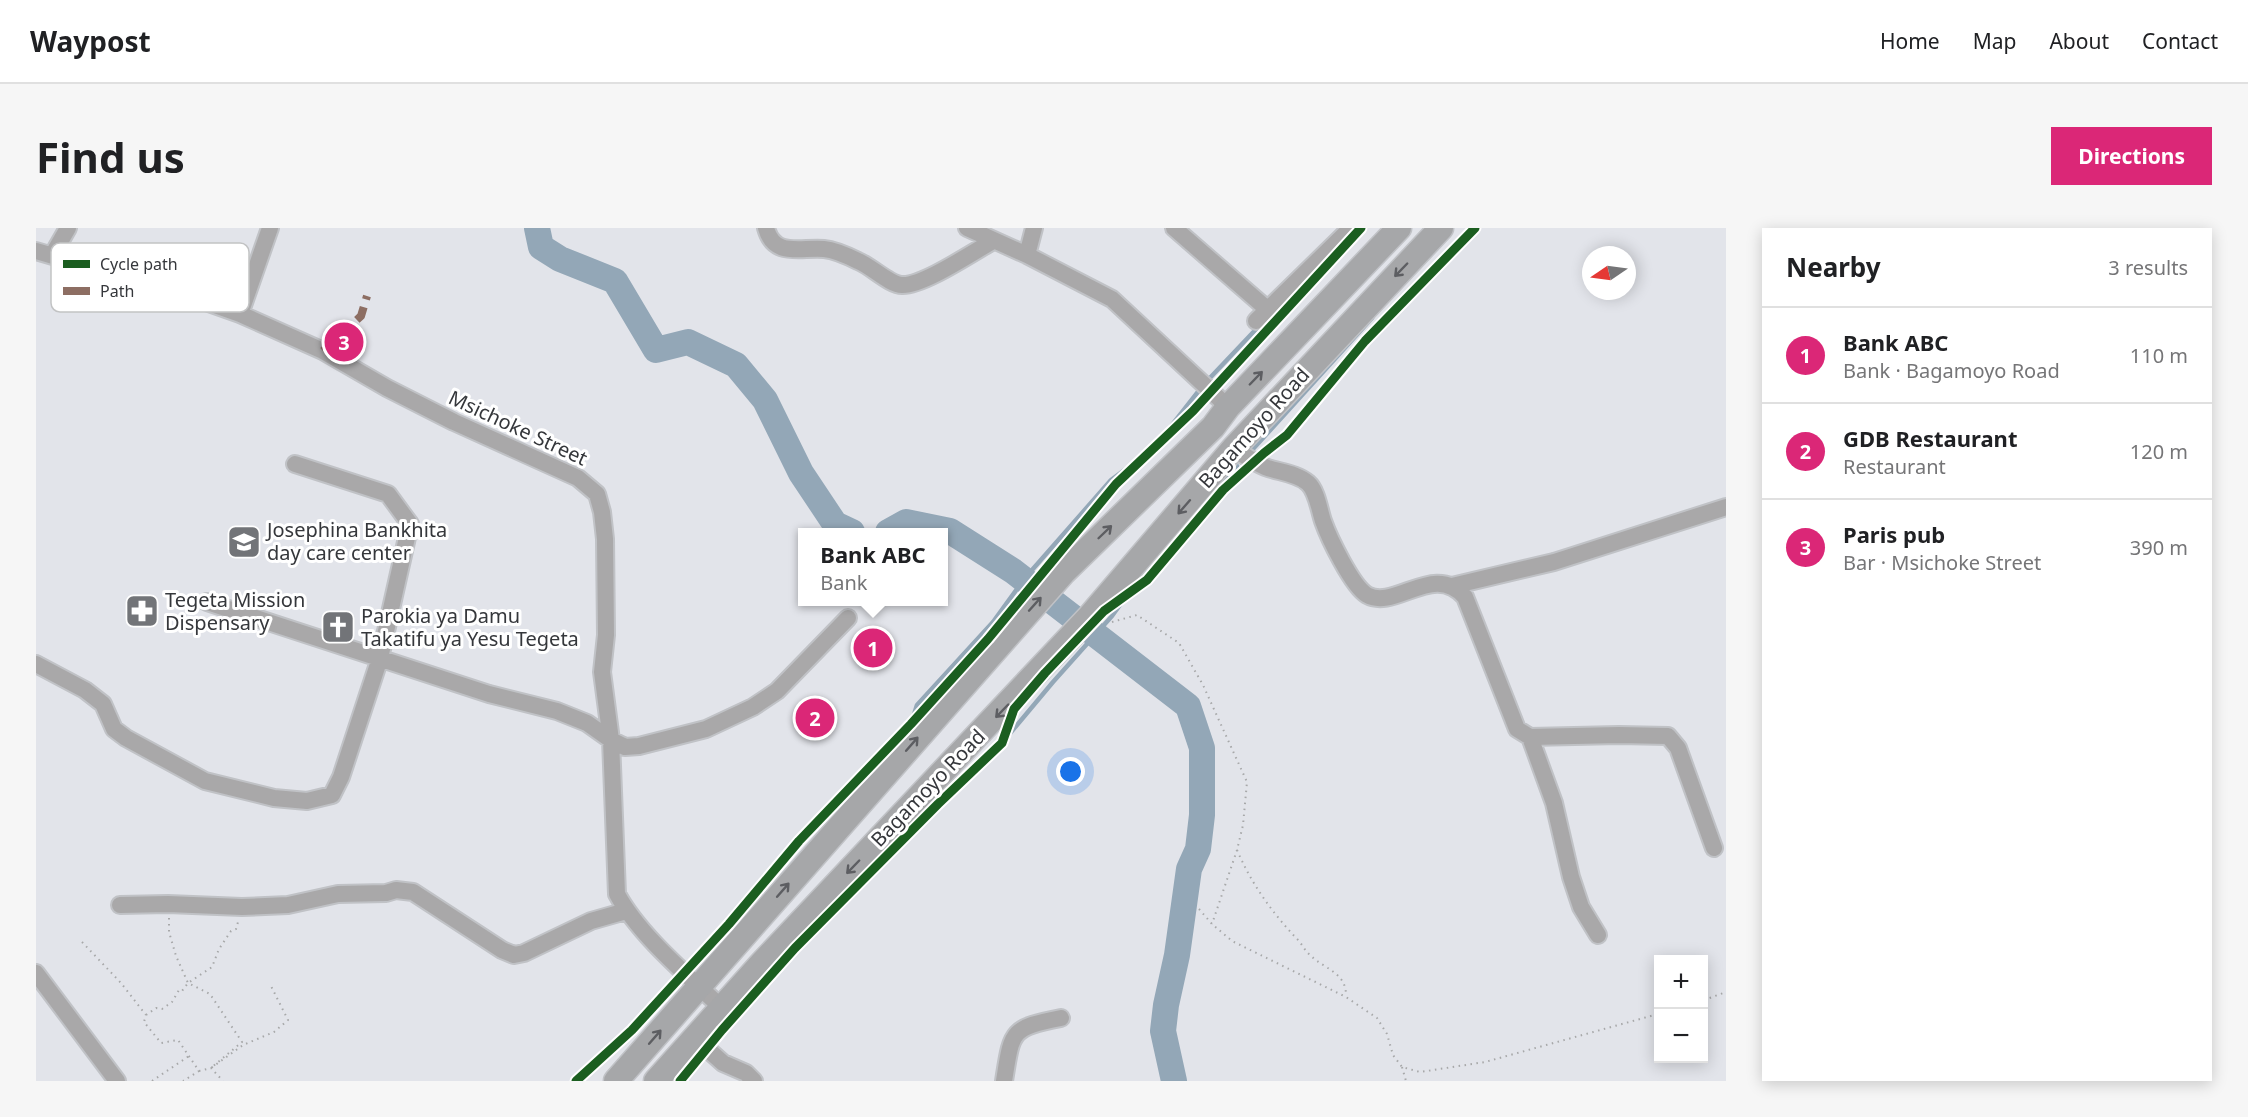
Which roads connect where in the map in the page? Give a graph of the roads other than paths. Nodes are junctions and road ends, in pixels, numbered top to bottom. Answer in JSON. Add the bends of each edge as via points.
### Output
{"nodes":[{"id":1,"x":68,"y":228,"type":"edge"},
{"id":2,"x":270,"y":228,"type":"edge"},
{"id":3,"x":766,"y":228,"type":"edge"},
{"id":4,"x":967,"y":228,"type":"edge"},
{"id":5,"x":1034,"y":228,"type":"edge"},
{"id":6,"x":1174,"y":228,"type":"edge"},
{"id":7,"x":1351,"y":228,"type":"edge"},
{"id":8,"x":1399,"y":228,"type":"edge"},
{"id":9,"x":1442,"y":228,"type":"edge"},
{"id":10,"x":993,"y":242,"type":"junction"},
{"id":11,"x":59,"y":243,"type":"edge"},
{"id":12,"x":36,"y":250,"type":"edge"},
{"id":13,"x":51,"y":254,"type":"edge"},
{"id":14,"x":1027,"y":255,"type":"junction"},
{"id":15,"x":249,"y":288,"type":"edge"},
{"id":16,"x":234,"y":312,"type":"edge"},
{"id":17,"x":240,"y":314,"type":"joint"},
{"id":18,"x":1228,"y":407,"type":"junction"},
{"id":19,"x":1233,"y":449,"type":"junction"},
{"id":20,"x":295,"y":464,"type":"dead end"},
{"id":21,"x":1726,"y":507,"type":"edge"},
{"id":22,"x":1452,"y":586,"type":"junction"},
{"id":23,"x":207,"y":602,"type":"dead end"},
{"id":24,"x":848,"y":618,"type":"dead end"},
{"id":25,"x":380,"y":657,"type":"junction"},
{"id":26,"x":36,"y":664,"type":"edge"},
{"id":27,"x":1530,"y":737,"type":"junction"},
{"id":28,"x":611,"y":741,"type":"junction"},
{"id":29,"x":1714,"y":848,"type":"dead end"},
{"id":30,"x":120,"y":905,"type":"dead end"},
{"id":31,"x":626,"y":911,"type":"junction"},
{"id":32,"x":1598,"y":935,"type":"dead end"},
{"id":33,"x":36,"y":972,"type":"edge"},
{"id":34,"x":699,"y":986,"type":"junction"},
{"id":35,"x":722,"y":1008,"type":"junction"},
{"id":36,"x":1061,"y":1018,"type":"dead end"},
{"id":37,"x":695,"y":1038,"type":"junction"},
{"id":38,"x":117,"y":1081,"type":"edge"},
{"id":39,"x":616,"y":1081,"type":"edge"},
{"id":40,"x":656,"y":1081,"type":"edge"},
{"id":41,"x":754,"y":1081,"type":"edge"},
{"id":42,"x":1004,"y":1081,"type":"edge"}],
"edges":[{"from":1,"to":11,"type":"street"},
{"from":2,"to":15,"type":"street"},
{"from":3,"to":10,"type":"street","via":[[776,246],[826,249],[869,265],[901,285],[940,271]]},
{"from":4,"to":10,"type":"street"},
{"from":5,"to":14,"type":"street"},
{"from":6,"to":7,"type":"street","via":[[1262,315]]},
{"from":18,"to":8,"type":"highway","name":"Bagamoyo Road","one_way":true},
{"from":9,"to":19,"type":"highway","name":"Bagamoyo Road","one_way":true},
{"from":10,"to":14,"type":"street"},
{"from":12,"to":13,"type":"street","name":"Msichoke Street"},
{"from":14,"to":18,"type":"street","via":[[1112,299]]},
{"from":16,"to":17,"type":"street","name":"Msichoke Street"},
{"from":17,"to":28,"type":"street","name":"Msichoke Street","via":[[323,351],[454,422],[578,478],[597,494],[605,539],[606,635],[602,672]]},
{"from":34,"to":18,"type":"highway","name":"Bagamoyo Road","one_way":true,"via":[[1064,573],[1213,427]]},
{"from":19,"to":22,"type":"street","via":[[1309,484],[1335,551],[1366,595],[1381,598],[1434,584]]},
{"from":19,"to":35,"type":"highway","name":"Bagamoyo Road","one_way":true,"via":[[1042,668]]},
{"from":20,"to":25,"type":"street","via":[[388,494],[410,524]]},
{"from":21,"to":22,"type":"street","via":[[1554,562]]},
{"from":22,"to":27,"type":"street","via":[[1465,597],[1517,729]]},
{"from":23,"to":25,"type":"street"},
{"from":24,"to":28,"type":"street","via":[[777,691],[753,707],[706,729],[639,746],[625,747]]},
{"from":25,"to":26,"type":"street","via":[[332,795],[307,801],[274,798],[205,781],[126,738],[114,729],[103,704]]},
{"from":25,"to":28,"type":"street","via":[[489,694],[557,711],[586,723]]},
{"from":27,"to":29,"type":"street","via":[[1668,736],[1678,748]]},
{"from":27,"to":32,"type":"street","via":[[1554,803],[1571,878],[1581,907]]},
{"from":28,"to":31,"type":"street","name":"Msichoke Street","via":[[615,877],[617,894]]},
{"from":30,"to":31,"type":"street","via":[[288,905],[338,894],[413,892],[514,955],[591,921]]},
{"from":31,"to":34,"type":"street","name":"Msichoke Street"},
{"from":33,"to":38,"type":"street"},
{"from":34,"to":35,"type":"street","name":"Msichoke Street"},
{"from":39,"to":34,"type":"highway","name":"Bagamoyo Road","one_way":true},
{"from":35,"to":37,"type":"highway","name":"Bagamoyo Road"},
{"from":36,"to":42,"type":"street","via":[[1028,1025],[1014,1037]]},
{"from":37,"to":40,"type":"highway","name":"Bagamoyo Road"},
{"from":37,"to":41,"type":"street","via":[[723,1063]]}]}
